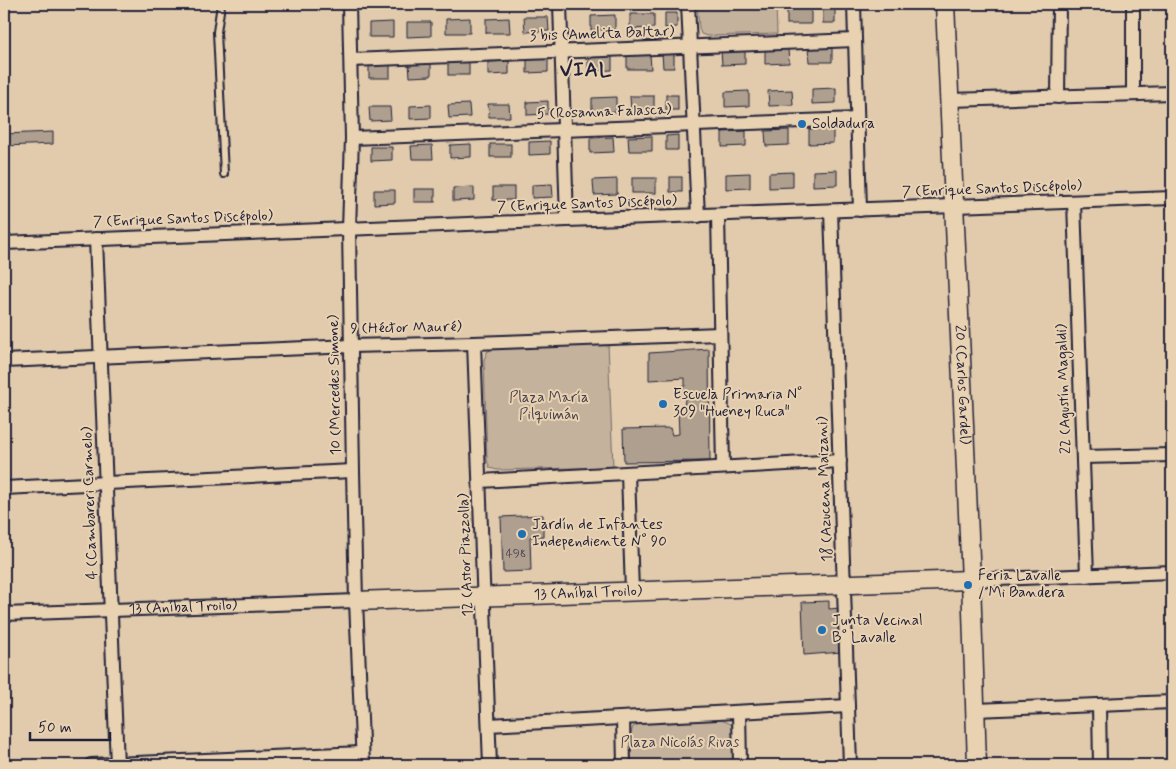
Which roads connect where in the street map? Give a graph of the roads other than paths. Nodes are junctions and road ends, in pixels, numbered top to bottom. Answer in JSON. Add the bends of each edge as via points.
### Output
{"nodes":[{"id":1,"x":221,"y":4,"type":"edge"},
{"id":2,"x":349,"y":4,"type":"edge"},
{"id":3,"x":560,"y":4,"type":"edge"},
{"id":4,"x":688,"y":4,"type":"edge"},
{"id":5,"x":854,"y":4,"type":"edge"},
{"id":6,"x":946,"y":4,"type":"edge"},
{"id":7,"x":1059,"y":4,"type":"edge"},
{"id":8,"x":1133,"y":4,"type":"edge"},
{"id":9,"x":855,"y":40,"type":"junction"},
{"id":10,"x":690,"y":47,"type":"junction"},
{"id":11,"x":562,"y":52,"type":"junction"},
{"id":12,"x":351,"y":60,"type":"junction"},
{"id":13,"x":1172,"y":93,"type":"edge"},
{"id":14,"x":1133,"y":94,"type":"junction"},
{"id":15,"x":1058,"y":97,"type":"junction"},
{"id":16,"x":950,"y":100,"type":"junction"},
{"id":17,"x":858,"y":119,"type":"junction"},
{"id":18,"x":694,"y":125,"type":"junction"},
{"id":19,"x":564,"y":130,"type":"junction"},
{"id":20,"x":352,"y":138,"type":"junction"},
{"id":21,"x":224,"y":174,"type":"dead end"},
{"id":22,"x":1172,"y":198,"type":"edge"},
{"id":23,"x":1074,"y":202,"type":"junction"},
{"id":24,"x":954,"y":206,"type":"junction"},
{"id":25,"x":860,"y":210,"type":"junction"},
{"id":26,"x":831,"y":211,"type":"junction"},
{"id":27,"x":718,"y":215,"type":"junction"},
{"id":28,"x":698,"y":216,"type":"junction"},
{"id":29,"x":567,"y":220,"type":"junction"},
{"id":30,"x":349,"y":229,"type":"junction"},
{"id":31,"x":96,"y":239,"type":"junction"},
{"id":32,"x":4,"y":243,"type":"edge"},
{"id":33,"x":720,"y":334,"type":"junction"},
{"id":34,"x":474,"y":343,"type":"junction"},
{"id":35,"x":350,"y":346,"type":"junction"},
{"id":36,"x":100,"y":358,"type":"junction"},
{"id":37,"x":4,"y":361,"type":"edge"},
{"id":38,"x":1172,"y":455,"type":"edge"},
{"id":39,"x":1083,"y":457,"type":"junction"},
{"id":40,"x":840,"y":461,"type":"junction"},
{"id":41,"x":723,"y":467,"type":"junction"},
{"id":42,"x":353,"y":472,"type":"junction"},
{"id":43,"x":628,"y":473,"type":"junction"},
{"id":44,"x":480,"y":481,"type":"junction"},
{"id":45,"x":105,"y":484,"type":"junction"},
{"id":46,"x":4,"y":488,"type":"edge"},
{"id":47,"x":1172,"y":572,"type":"edge"},
{"id":48,"x":1087,"y":576,"type":"junction"},
{"id":49,"x":971,"y":580,"type":"junction"},
{"id":50,"x":844,"y":584,"type":"junction"},
{"id":51,"x":632,"y":591,"type":"junction"},
{"id":52,"x":484,"y":596,"type":"junction"},
{"id":53,"x":356,"y":600,"type":"junction"},
{"id":54,"x":110,"y":610,"type":"junction"},
{"id":55,"x":4,"y":614,"type":"edge"},
{"id":56,"x":1172,"y":702,"type":"edge"},
{"id":57,"x":1099,"y":705,"type":"junction"},
{"id":58,"x":848,"y":706,"type":"junction"},
{"id":59,"x":976,"y":710,"type":"junction"},
{"id":60,"x":739,"y":712,"type":"junction"},
{"id":61,"x":622,"y":718,"type":"junction"},
{"id":62,"x":489,"y":725,"type":"junction"},
{"id":63,"x":363,"y":759,"type":"edge"},
{"id":64,"x":91,"y":765,"type":"edge"},
{"id":65,"x":116,"y":765,"type":"edge"},
{"id":66,"x":490,"y":765,"type":"edge"},
{"id":67,"x":624,"y":765,"type":"edge"},
{"id":68,"x":740,"y":765,"type":"edge"},
{"id":69,"x":850,"y":765,"type":"edge"},
{"id":70,"x":977,"y":765,"type":"edge"},
{"id":71,"x":1100,"y":765,"type":"edge"}],
"edges":[{"from":1,"to":21,"type":"lane","via":[[216,32]]},
{"from":2,"to":12,"type":"street","name":"10 (Mercedes Simone)"},
{"from":3,"to":11,"type":"street"},
{"from":4,"to":10,"type":"street"},
{"from":5,"to":9,"type":"street"},
{"from":6,"to":16,"type":"street","name":"20 (Carlos Gardel)"},
{"from":7,"to":15,"type":"street"},
{"from":8,"to":14,"type":"street"},
{"from":9,"to":10,"type":"street","name":"3 bis (Amelita Baltar)"},
{"from":9,"to":17,"type":"street"},
{"from":10,"to":11,"type":"street","name":"3 bis (Amelita Baltar)"},
{"from":10,"to":18,"type":"street"},
{"from":11,"to":12,"type":"street","name":"3 bis (Amelita Baltar)"},
{"from":11,"to":19,"type":"street"},
{"from":12,"to":20,"type":"street","name":"10 (Mercedes Simone)"},
{"from":13,"to":14,"type":"street"},
{"from":14,"to":15,"type":"street"},
{"from":15,"to":16,"type":"street"},
{"from":16,"to":24,"type":"street","name":"20 (Carlos Gardel)"},
{"from":17,"to":18,"type":"street","name":"5 (Rosanna Falasca)"},
{"from":17,"to":25,"type":"street"},
{"from":18,"to":19,"type":"street","name":"5 (Rosanna Falasca)"},
{"from":18,"to":28,"type":"street"},
{"from":19,"to":20,"type":"street","name":"5 (Rosanna Falasca)"},
{"from":19,"to":29,"type":"street"},
{"from":20,"to":30,"type":"street","name":"10 (Mercedes Simone)"},
{"from":22,"to":23,"type":"street","name":"7 (Enrique Santos Discépolo)"},
{"from":23,"to":24,"type":"street","name":"7 (Enrique Santos Discépolo)"},
{"from":23,"to":39,"type":"street","name":"22 (Agustín Magaldi)"},
{"from":24,"to":25,"type":"street","name":"7 (Enrique Santos Discépolo)"},
{"from":24,"to":49,"type":"street","name":"20 (Carlos Gardel)"},
{"from":25,"to":26,"type":"street","name":"7 (Enrique Santos Discépolo)"},
{"from":26,"to":27,"type":"street","name":"7 (Enrique Santos Discépolo)"},
{"from":26,"to":40,"type":"street","name":"18 (Azucena Maizani)"},
{"from":27,"to":28,"type":"street","name":"7 (Enrique Santos Discépolo)"},
{"from":27,"to":33,"type":"street"},
{"from":28,"to":29,"type":"street","name":"7 (Enrique Santos Discépolo)"},
{"from":29,"to":30,"type":"street","name":"7 (Enrique Santos Discépolo)"},
{"from":30,"to":31,"type":"street","name":"7 (Enrique Santos Discépolo)"},
{"from":30,"to":35,"type":"street","name":"10 (Mercedes Simone)"},
{"from":31,"to":32,"type":"street","name":"7 (Enrique Santos Discépolo)"},
{"from":31,"to":36,"type":"street","name":"4 (Cambareri Carmelo)"},
{"from":33,"to":34,"type":"street","name":"9 (Héctor Mauré)"},
{"from":33,"to":41,"type":"street"},
{"from":34,"to":35,"type":"street","name":"9 (Héctor Mauré)"},
{"from":34,"to":44,"type":"street","name":"12 (Astor Piazzolla)"},
{"from":35,"to":36,"type":"street","name":"9 (Héctor Mauré)"},
{"from":35,"to":42,"type":"street","name":"10 (Mercedes Simone)"},
{"from":36,"to":37,"type":"street","name":"9 (Héctor Mauré)"},
{"from":36,"to":45,"type":"street","name":"4 (Cambareri Carmelo)"},
{"from":38,"to":39,"type":"street"},
{"from":39,"to":48,"type":"street","name":"22 (Agustín Magaldi)"},
{"from":40,"to":41,"type":"street"},
{"from":40,"to":50,"type":"street","name":"18 (Azucena Maizani)"},
{"from":41,"to":43,"type":"street"},
{"from":42,"to":45,"type":"street"},
{"from":42,"to":53,"type":"street","name":"10 (Mercedes Simone)"},
{"from":43,"to":44,"type":"street"},
{"from":43,"to":51,"type":"street"},
{"from":44,"to":52,"type":"street","name":"12 (Astor Piazzolla)"},
{"from":45,"to":46,"type":"street"},
{"from":45,"to":54,"type":"street","name":"4 (Cambareri Carmelo)"},
{"from":47,"to":48,"type":"street","name":"13 (Aníbal Troilo)"},
{"from":48,"to":49,"type":"street","name":"13 (Aníbal Troilo)"},
{"from":49,"to":50,"type":"street","name":"13 (Aníbal Troilo)"},
{"from":49,"to":59,"type":"street","name":"20 (Carlos Gardel)"},
{"from":50,"to":51,"type":"street","name":"13 (Aníbal Troilo)"},
{"from":50,"to":58,"type":"street","name":"18 (Azucena Maizani)"},
{"from":51,"to":52,"type":"street","name":"13 (Aníbal Troilo)"},
{"from":52,"to":53,"type":"street","name":"13 (Aníbal Troilo)"},
{"from":52,"to":62,"type":"street","name":"12 (Astor Piazzolla)"},
{"from":53,"to":54,"type":"street","name":"13 (Aníbal Troilo)"},
{"from":53,"to":63,"type":"street","name":"10 (Mercedes Simone)"},
{"from":54,"to":55,"type":"street","name":"13 (Aníbal Troilo)"},
{"from":54,"to":65,"type":"street","name":"4 (Cambareri Carmelo)"},
{"from":56,"to":57,"type":"street"},
{"from":57,"to":59,"type":"street"},
{"from":57,"to":71,"type":"street"},
{"from":58,"to":60,"type":"street"},
{"from":58,"to":69,"type":"street","name":"18 (Azucena Maizani)"},
{"from":59,"to":70,"type":"street","name":"20 (Carlos Gardel)"},
{"from":60,"to":61,"type":"street"},
{"from":60,"to":68,"type":"street"},
{"from":61,"to":62,"type":"street"},
{"from":61,"to":67,"type":"street"},
{"from":62,"to":66,"type":"street","name":"12 (Astor Piazzolla)"},
{"from":63,"to":65,"type":"street"},
{"from":64,"to":65,"type":"street"}]}
